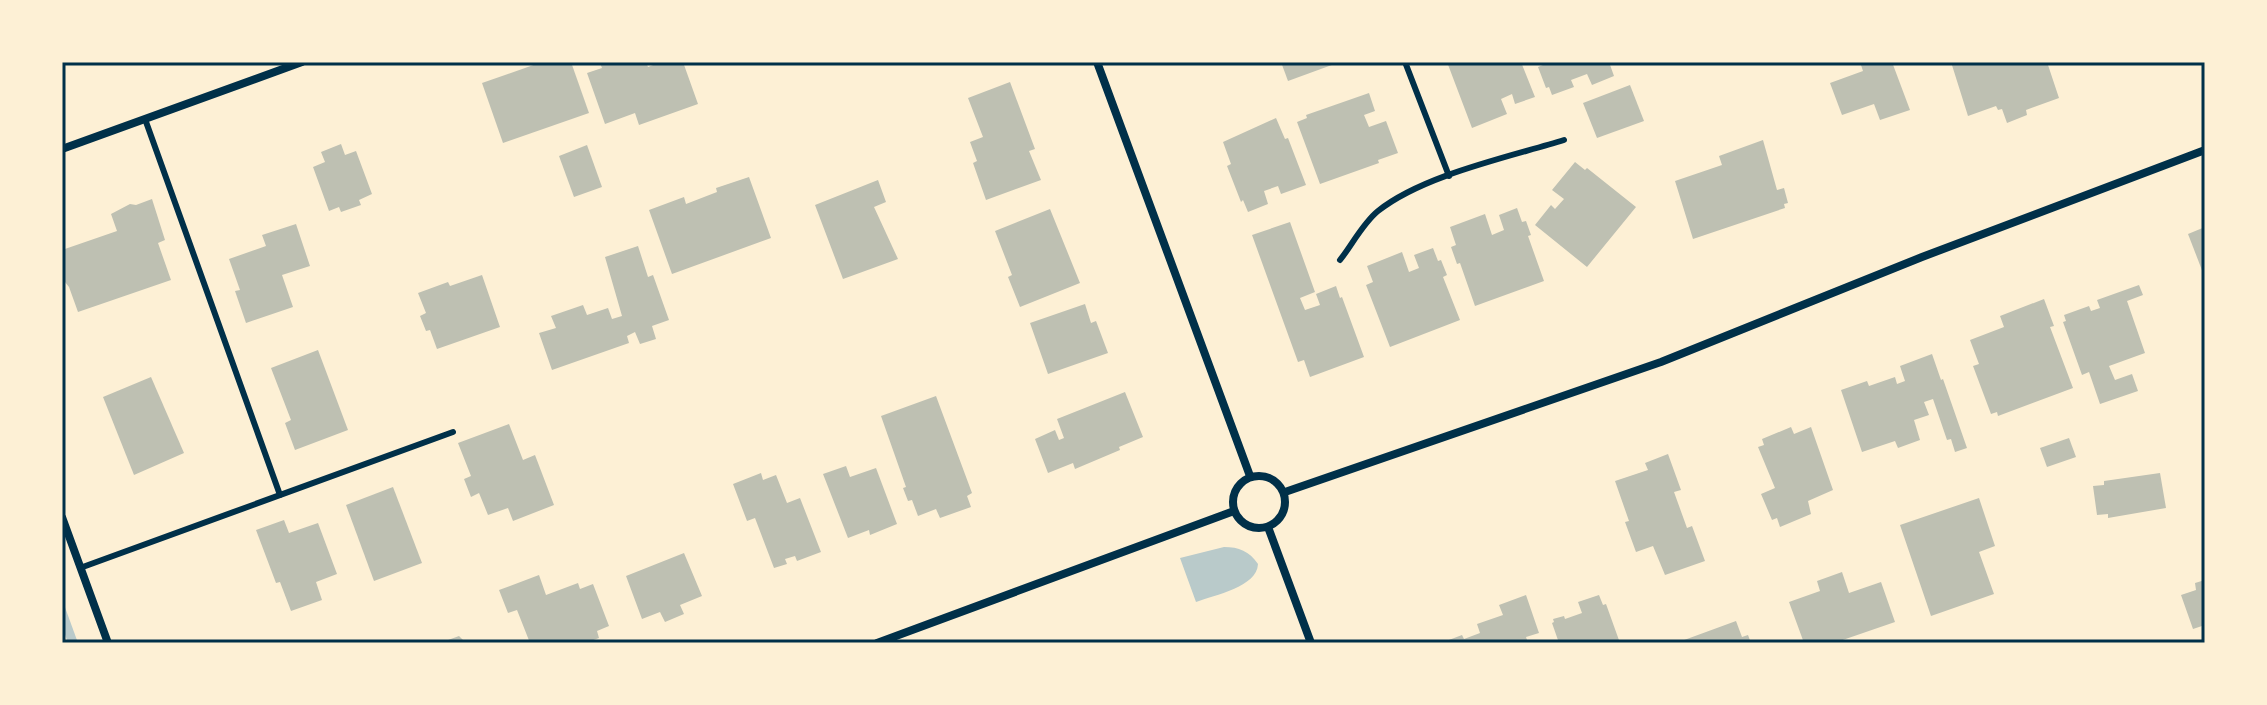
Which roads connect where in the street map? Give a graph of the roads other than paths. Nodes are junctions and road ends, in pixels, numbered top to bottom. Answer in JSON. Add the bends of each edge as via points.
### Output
{"nodes":[{"id":1,"x":302,"y":62,"type":"edge"},
{"id":2,"x":1097,"y":62,"type":"edge"},
{"id":3,"x":1405,"y":62,"type":"edge"},
{"id":4,"x":145,"y":119,"type":"junction"},
{"id":5,"x":1564,"y":140,"type":"dead end"},
{"id":6,"x":62,"y":149,"type":"edge"},
{"id":7,"x":2205,"y":150,"type":"edge"},
{"id":8,"x":1449,"y":176,"type":"junction"},
{"id":9,"x":1340,"y":260,"type":"dead end"},
{"id":10,"x":453,"y":432,"type":"dead end"},
{"id":11,"x":1250,"y":476,"type":"junction"},
{"id":12,"x":1285,"y":492,"type":"junction"},
{"id":13,"x":280,"y":495,"type":"junction"},
{"id":14,"x":1234,"y":511,"type":"junction"},
{"id":15,"x":62,"y":517,"type":"edge"},
{"id":16,"x":1268,"y":527,"type":"junction"},
{"id":17,"x":80,"y":568,"type":"junction"},
{"id":18,"x":108,"y":643,"type":"edge"},
{"id":19,"x":877,"y":643,"type":"edge"},
{"id":20,"x":1311,"y":643,"type":"edge"}],
"edges":[{"from":1,"to":4,"type":"street"},
{"from":2,"to":11,"type":"street"},
{"from":3,"to":8,"type":"lane"},
{"from":4,"to":6,"type":"street"},
{"from":4,"to":13,"type":"lane"},
{"from":5,"to":8,"type":"lane"},
{"from":7,"to":12,"type":"street","via":[[1661,362]]},
{"from":8,"to":9,"type":"lane","via":[[1377,212]]},
{"from":10,"to":13,"type":"lane"},
{"from":11,"to":12,"type":"street","via":[[1264,475]]},
{"from":11,"to":14,"type":"street","via":[[1233,497]]},
{"from":12,"to":16,"type":"street","via":[[1280,519]]},
{"from":13,"to":17,"type":"lane"},
{"from":14,"to":16,"type":"street","via":[[1242,522]]},
{"from":14,"to":19,"type":"street"},
{"from":15,"to":17,"type":"street"},
{"from":16,"to":20,"type":"street"},
{"from":17,"to":18,"type":"street"}]}
